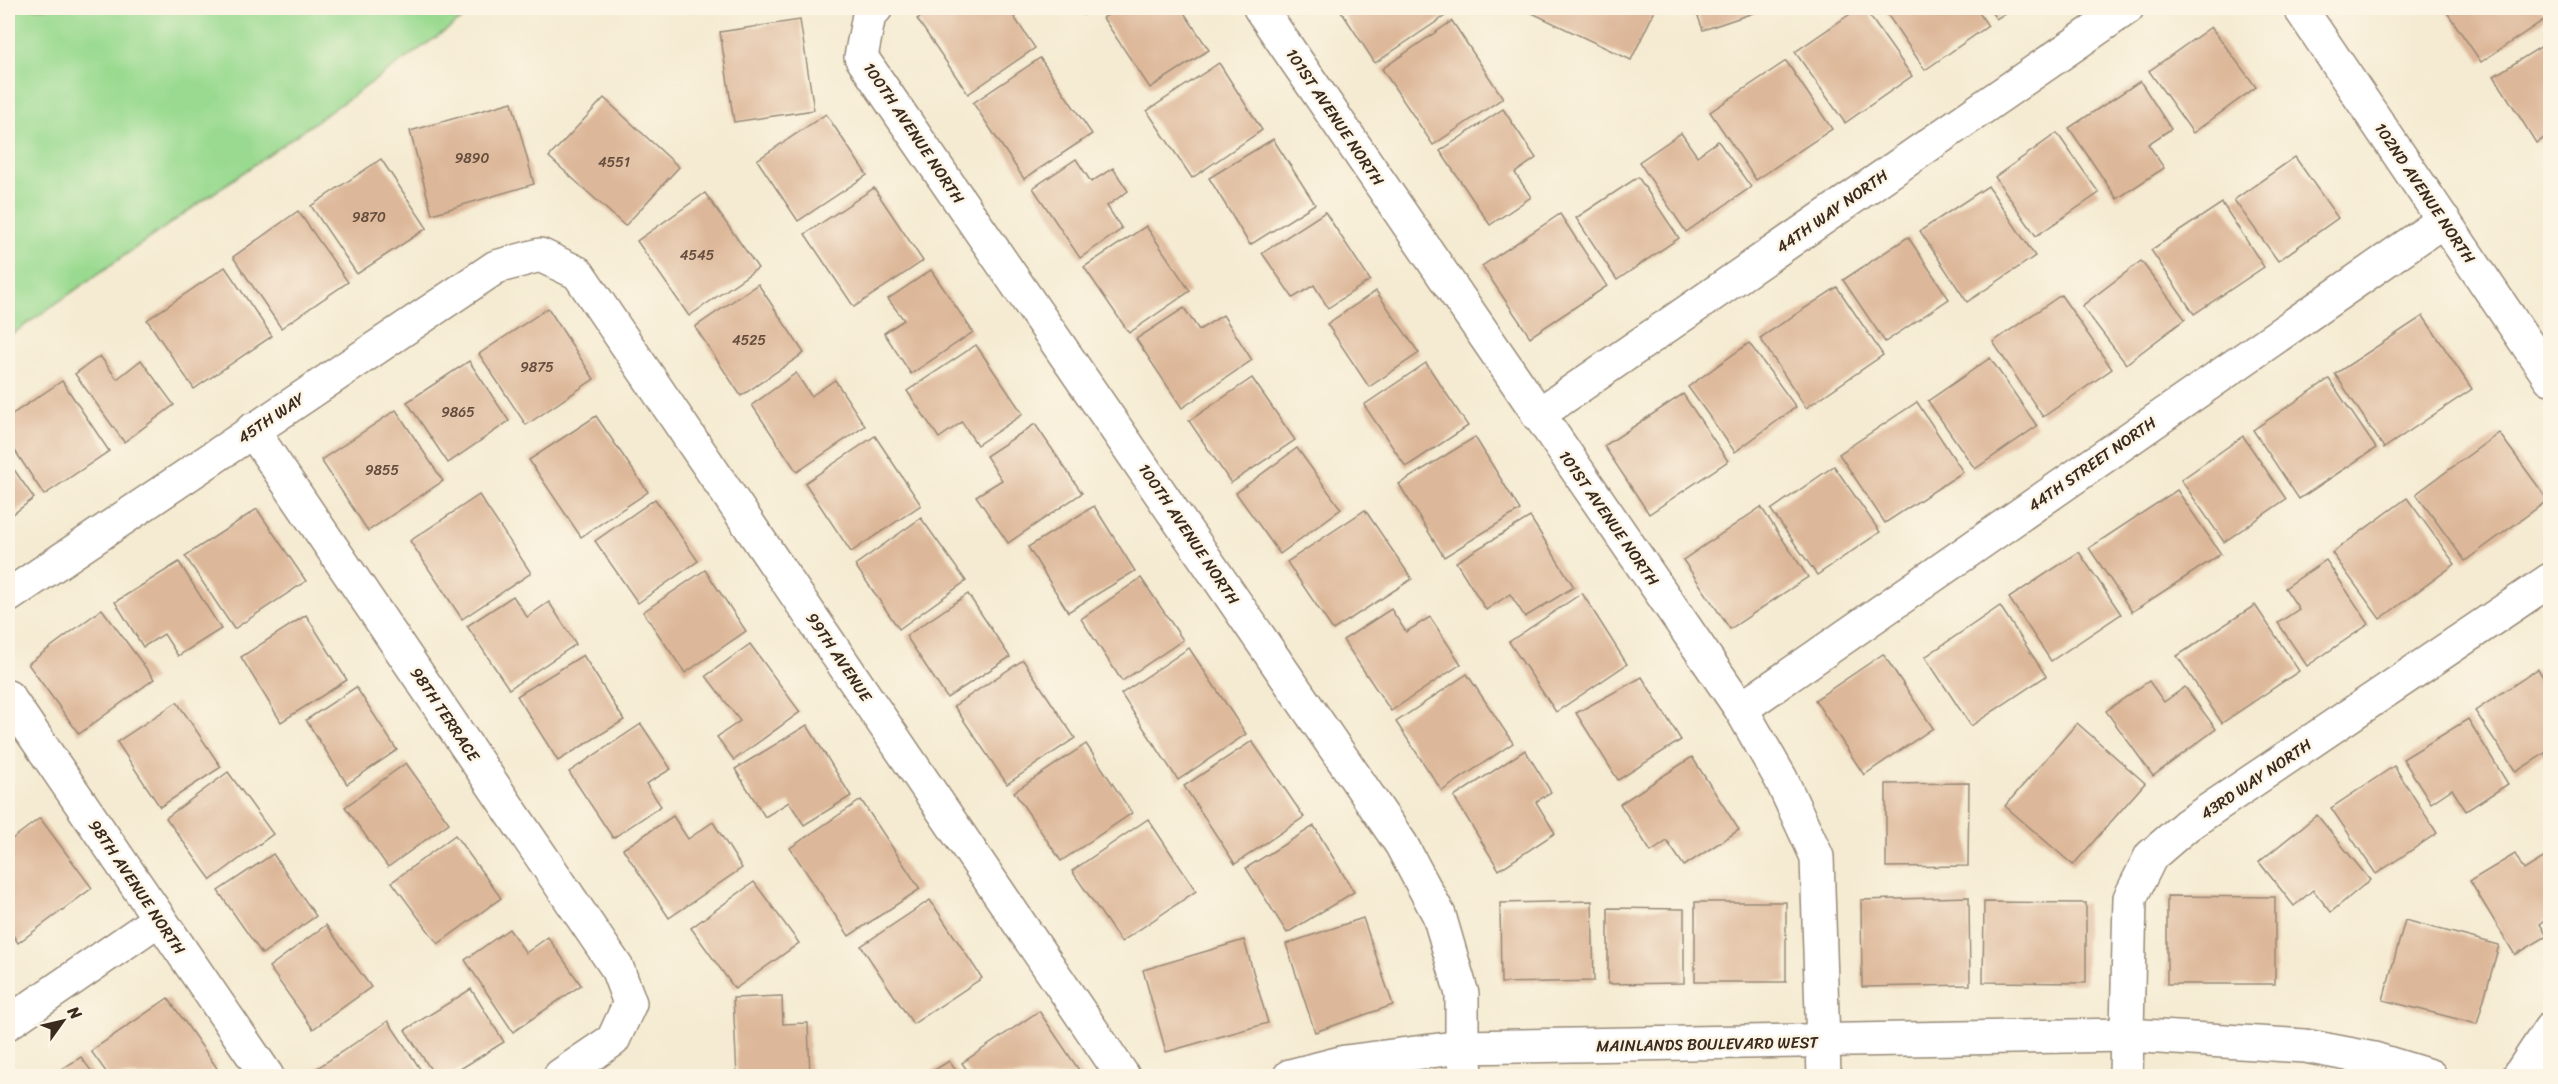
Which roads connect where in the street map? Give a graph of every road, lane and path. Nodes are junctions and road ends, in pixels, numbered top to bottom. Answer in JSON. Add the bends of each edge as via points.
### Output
{"nodes":[{"id":1,"x":1260,"y":8,"type":"edge"},
{"id":2,"x":2127,"y":8,"type":"edge"},
{"id":3,"x":2300,"y":8,"type":"edge"},
{"id":4,"x":873,"y":11,"type":"edge"},
{"id":5,"x":2444,"y":220,"type":"junction"},
{"id":6,"x":540,"y":255,"type":"joint"},
{"id":7,"x":2550,"y":378,"type":"edge"},
{"id":8,"x":1538,"y":415,"type":"junction"},
{"id":9,"x":252,"y":430,"type":"junction"},
{"id":10,"x":2550,"y":580,"type":"edge"},
{"id":11,"x":8,"y":596,"type":"edge"},
{"id":12,"x":8,"y":697,"type":"edge"},
{"id":13,"x":1741,"y":709,"type":"junction"},
{"id":14,"x":159,"y":919,"type":"junction"},
{"id":15,"x":8,"y":1023,"type":"edge"},
{"id":16,"x":2550,"y":1029,"type":"edge"},
{"id":17,"x":2127,"y":1035,"type":"junction"},
{"id":18,"x":1823,"y":1042,"type":"junction"},
{"id":19,"x":1465,"y":1062,"type":"edge"},
{"id":20,"x":267,"y":1077,"type":"edge"},
{"id":21,"x":561,"y":1077,"type":"edge"},
{"id":22,"x":1123,"y":1077,"type":"edge"},
{"id":23,"x":1290,"y":1077,"type":"edge"},
{"id":24,"x":1824,"y":1077,"type":"edge"},
{"id":25,"x":2126,"y":1077,"type":"edge"},
{"id":26,"x":2430,"y":1077,"type":"edge"},
{"id":27,"x":2519,"y":1077,"type":"edge"}],
"edges":[{"from":1,"to":8,"type":"street","name":"101ST AVENUE NORTH"},
{"from":2,"to":8,"type":"street","name":"44TH WAY NORTH"},
{"from":3,"to":5,"type":"street","name":"102ND AVENUE NORTH"},
{"from":4,"to":19,"type":"street","name":"100TH AVENUE NORTH","via":[[861,57],[1401,844],[1439,915],[1462,994]]},
{"from":5,"to":7,"type":"street","name":"102ND AVENUE NORTH"},
{"from":5,"to":13,"type":"street","name":"44TH STREET NORTH"},
{"from":6,"to":9,"type":"street","name":"45TH WAY","via":[[496,267]]},
{"from":6,"to":22,"type":"street","name":"99TH AVENUE","via":[[578,273]]},
{"from":8,"to":13,"type":"street","name":"101ST AVENUE NORTH"},
{"from":9,"to":11,"type":"street","name":"45TH WAY"},
{"from":9,"to":21,"type":"street","name":"98TH TERRACE","via":[[617,968],[630,1003],[613,1040]]},
{"from":10,"to":17,"type":"street","name":"43RD WAY NORTH","via":[[2187,825],[2151,856],[2130,898]]},
{"from":12,"to":14,"type":"street","name":"98TH AVENUE NORTH"},
{"from":13,"to":18,"type":"street","name":"101ST AVENUE NORTH","via":[[1781,779],[1817,857]]},
{"from":14,"to":15,"type":"street"},
{"from":14,"to":20,"type":"street","name":"98TH AVENUE NORTH"},
{"from":16,"to":27,"type":"street"},
{"from":17,"to":18,"type":"street","name":"MAINLANDS BOULEVARD WEST"},
{"from":17,"to":25,"type":"street","name":"43RD WAY NORTH"},
{"from":17,"to":26,"type":"street","name":"MAINLANDS BOULEVARD WEST","via":[[2305,1046],[2374,1059]]},
{"from":18,"to":19,"type":"street","name":"MAINLANDS BOULEVARD WEST"},
{"from":18,"to":24,"type":"street","name":"101ST AVENUE NORTH"},
{"from":19,"to":23,"type":"street","name":"MAINLANDS BOULEVARD WEST","via":[[1345,1062]]}]}
